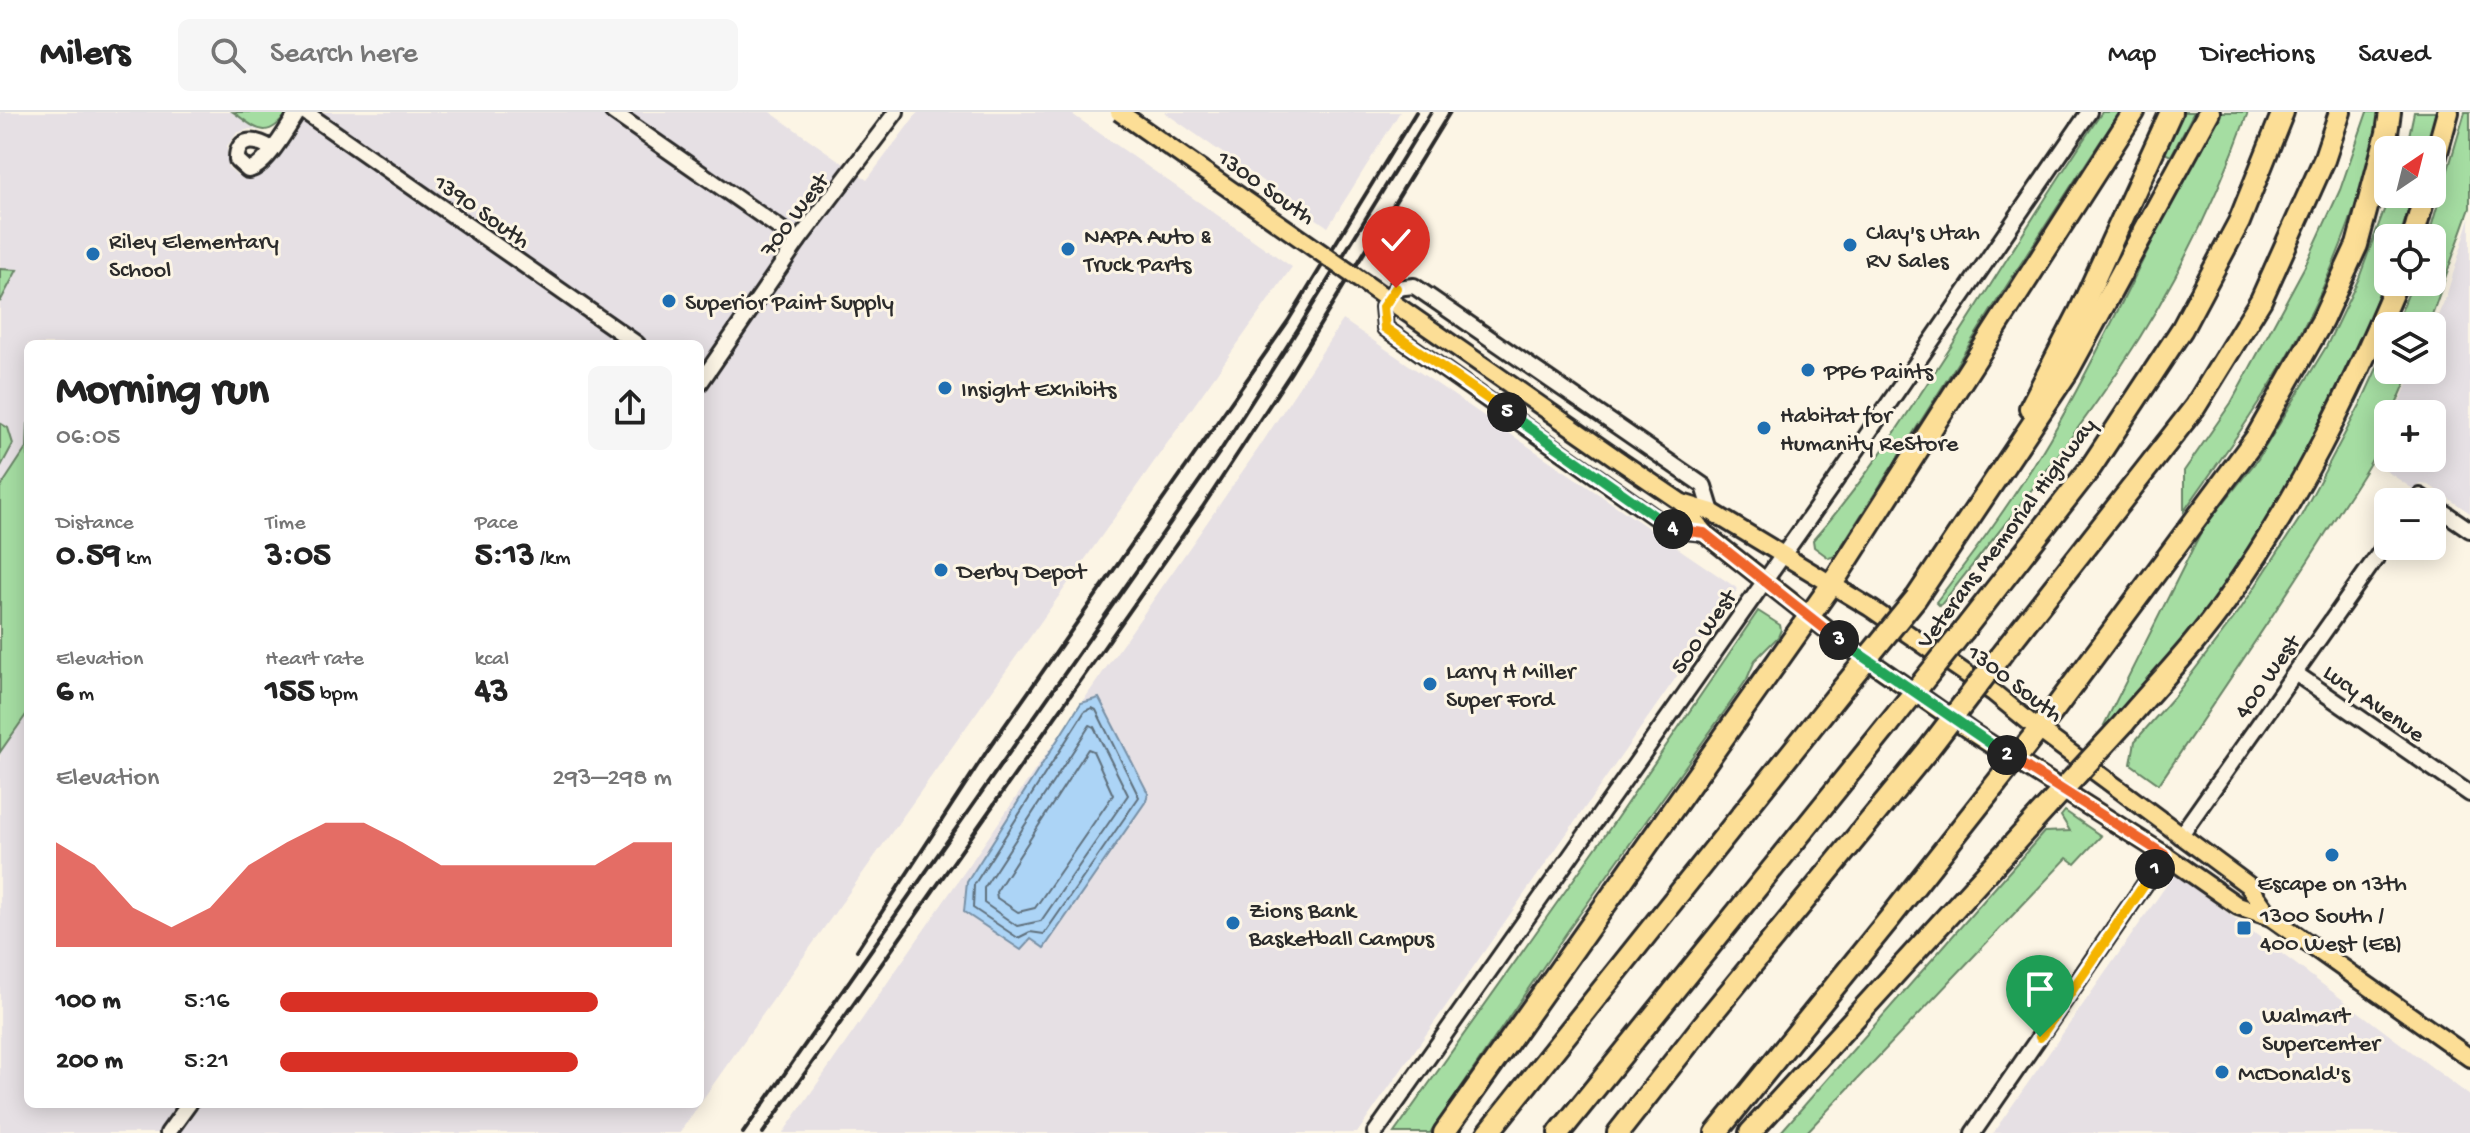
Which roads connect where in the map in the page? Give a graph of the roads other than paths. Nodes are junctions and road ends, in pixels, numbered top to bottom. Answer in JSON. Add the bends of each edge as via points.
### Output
{"nodes":[{"id":1,"x":298,"y":112,"type":"edge"},
{"id":2,"x":305,"y":112,"type":"edge"},
{"id":3,"x":613,"y":112,"type":"edge"},
{"id":4,"x":896,"y":112,"type":"edge"},
{"id":5,"x":1119,"y":112,"type":"edge"},
{"id":6,"x":2089,"y":112,"type":"edge"},
{"id":7,"x":2134,"y":112,"type":"edge"},
{"id":8,"x":2171,"y":112,"type":"edge"},
{"id":9,"x":2209,"y":112,"type":"edge"},
{"id":10,"x":2283,"y":112,"type":"edge"},
{"id":11,"x":2340,"y":112,"type":"edge"},
{"id":12,"x":2390,"y":112,"type":"edge"},
{"id":13,"x":2448,"y":112,"type":"edge"},
{"id":14,"x":2441,"y":136,"type":"edge"},
{"id":15,"x":272,"y":149,"type":"dead end"},
{"id":16,"x":798,"y":241,"type":"junction"},
{"id":17,"x":2391,"y":296,"type":"edge"},
{"id":18,"x":631,"y":340,"type":"edge"},
{"id":19,"x":704,"y":377,"type":"edge"},
{"id":20,"x":1983,"y":501,"type":"junction"},
{"id":21,"x":1682,"y":503,"type":"junction"},
{"id":22,"x":1712,"y":512,"type":"junction"},
{"id":23,"x":2446,"y":515,"type":"edge"},
{"id":24,"x":2470,"y":530,"type":"edge"},
{"id":25,"x":1704,"y":533,"type":"junction"},
{"id":26,"x":1782,"y":555,"type":"junction"},
{"id":27,"x":2375,"y":560,"type":"edge"},
{"id":28,"x":1763,"y":582,"type":"junction"},
{"id":29,"x":1832,"y":584,"type":"junction"},
{"id":30,"x":1809,"y":617,"type":"junction"},
{"id":31,"x":2295,"y":673,"type":"junction"},
{"id":32,"x":2038,"y":729,"type":"junction"},
{"id":33,"x":2015,"y":759,"type":"junction"},
{"id":34,"x":2470,"y":794,"type":"edge"},
{"id":35,"x":2180,"y":836,"type":"junction"},
{"id":36,"x":2165,"y":855,"type":"junction"},
{"id":37,"x":2259,"y":899,"type":"junction"},
{"id":38,"x":2271,"y":917,"type":"junction"},
{"id":39,"x":1710,"y":1016,"type":"junction"},
{"id":40,"x":2470,"y":1058,"type":"edge"},
{"id":41,"x":186,"y":1108,"type":"edge"},
{"id":42,"x":168,"y":1133,"type":"edge"},
{"id":43,"x":1375,"y":1133,"type":"edge"},
{"id":44,"x":1444,"y":1133,"type":"edge"},
{"id":45,"x":1488,"y":1133,"type":"edge"},
{"id":46,"x":1559,"y":1133,"type":"edge"},
{"id":47,"x":1618,"y":1133,"type":"edge"},
{"id":48,"x":1629,"y":1133,"type":"edge"},
{"id":49,"x":1716,"y":1133,"type":"edge"},
{"id":50,"x":1750,"y":1133,"type":"edge"},
{"id":51,"x":1973,"y":1133,"type":"edge"}],
"edges":[{"from":1,"to":15,"type":"street"},
{"from":2,"to":18,"type":"street","name":"1390 South"},
{"from":3,"to":16,"type":"street"},
{"from":4,"to":16,"type":"street","name":"700 West"},
{"from":5,"to":21,"type":"main road","name":"1300 South","bridge":true},
{"from":6,"to":26,"type":"street","name":"500 West"},
{"from":7,"to":29,"type":"highway"},
{"from":8,"to":20,"type":"highway","via":[[2080,311]]},
{"from":9,"to":20,"type":"highway","via":[[2068,371]]},
{"from":10,"to":46,"type":"highway","name":"Veterans Memorial Highway","bridge":true,"via":[[2239,222],[2182,329],[2091,467]]},
{"from":11,"to":39,"type":"highway","bridge":true,"via":[[2261,300],[2195,407],[1927,751]]},
{"from":12,"to":32,"type":"highway","via":[[2357,245],[2322,321],[2256,438]]},
{"from":13,"to":14,"type":"highway"},
{"from":16,"to":19,"type":"street","name":"700 West"},
{"from":17,"to":50,"type":"highway","bridge":true,"via":[[2330,431],[2225,603],[2124,723]]},
{"from":20,"to":45,"type":"highway","bridge":true,"via":[[1916,598]]},
{"from":21,"to":22,"type":"main road","name":"1300 South"},
{"from":21,"to":25,"type":"main road","name":"1300 South"},
{"from":22,"to":25,"type":"street","name":"1300 South","via":[[1704,486],[1414,286],[1396,288],[1383,307],[1385,328],[1673,530]]},
{"from":22,"to":26,"type":"main road","name":"1300 South"},
{"from":23,"to":24,"type":"street"},
{"from":25,"to":28,"type":"main road","name":"1300 South"},
{"from":26,"to":28,"type":"street","name":"500 West"},
{"from":26,"to":29,"type":"main road","name":"1300 South"},
{"from":27,"to":31,"type":"street","name":"400 West"},
{"from":28,"to":30,"type":"main road","name":"1300 South"},
{"from":28,"to":43,"type":"street","name":"500 West"},
{"from":29,"to":30,"type":"highway"},
{"from":29,"to":32,"type":"main road","name":"1300 South","via":[[1994,693]]},
{"from":30,"to":33,"type":"main road","name":"1300 South"},
{"from":30,"to":44,"type":"highway"},
{"from":31,"to":34,"type":"street","name":"Lucy Avenue"},
{"from":31,"to":35,"type":"street","name":"400 West"},
{"from":32,"to":33,"type":"highway"},
{"from":32,"to":35,"type":"main road","name":"1300 South"},
{"from":33,"to":36,"type":"main road","name":"1300 South"},
{"from":33,"to":49,"type":"highway"},
{"from":35,"to":37,"type":"main road","name":"1300 South","via":[[2248,885]]},
{"from":36,"to":37,"type":"main road","via":[[2194,863],[2244,898]]},
{"from":36,"to":38,"type":"main road","name":"1300 South","via":[[2238,906]]},
{"from":36,"to":51,"type":"street"},
{"from":37,"to":38,"type":"main road","name":"1300 South"},
{"from":38,"to":40,"type":"main road","name":"1300 South"},
{"from":39,"to":47,"type":"highway"},
{"from":39,"to":48,"type":"highway"},
{"from":41,"to":42,"type":"street"}]}
